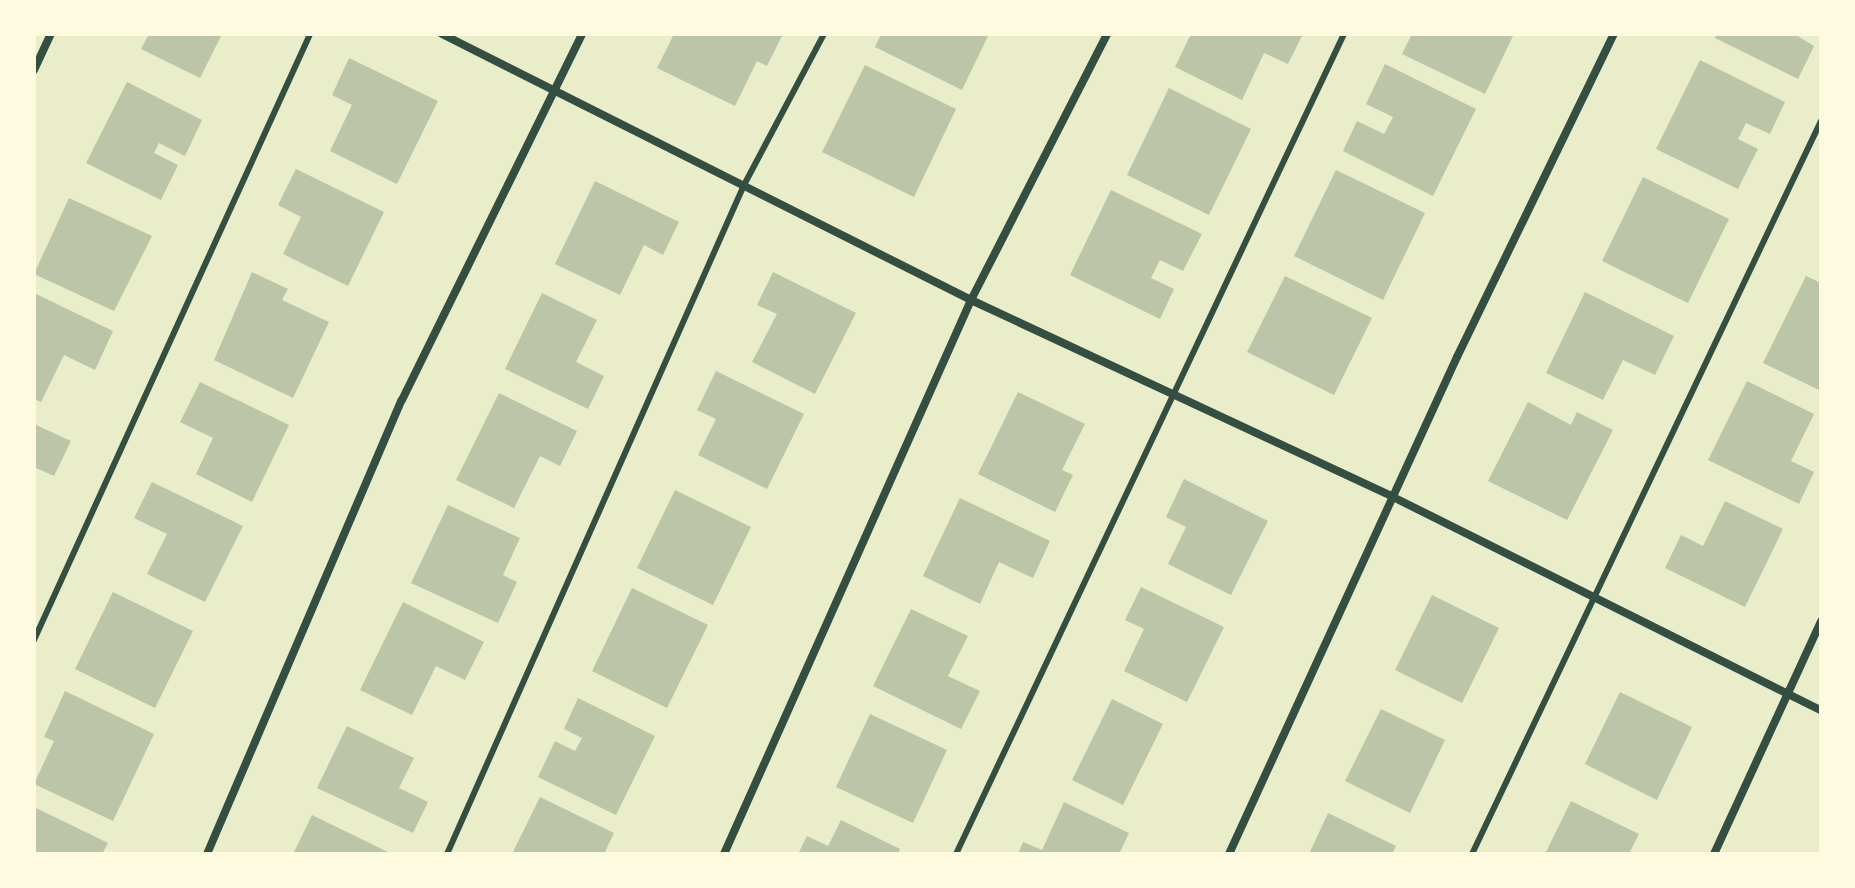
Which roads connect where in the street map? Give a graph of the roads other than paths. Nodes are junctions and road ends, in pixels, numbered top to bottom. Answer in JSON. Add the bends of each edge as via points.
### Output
{"nodes":[{"id":1,"x":51,"y":34,"type":"edge"},
{"id":2,"x":310,"y":34,"type":"edge"},
{"id":3,"x":442,"y":34,"type":"edge"},
{"id":4,"x":582,"y":34,"type":"edge"},
{"id":5,"x":824,"y":34,"type":"edge"},
{"id":6,"x":1107,"y":34,"type":"edge"},
{"id":7,"x":1344,"y":34,"type":"edge"},
{"id":8,"x":1614,"y":34,"type":"edge"},
{"id":9,"x":34,"y":70,"type":"edge"},
{"id":10,"x":555,"y":90,"type":"junction"},
{"id":11,"x":1821,"y":121,"type":"edge"},
{"id":12,"x":744,"y":185,"type":"junction"},
{"id":13,"x":971,"y":300,"type":"junction"},
{"id":14,"x":1171,"y":393,"type":"junction"},
{"id":15,"x":1393,"y":497,"type":"junction"},
{"id":16,"x":1593,"y":597,"type":"junction"},
{"id":17,"x":1821,"y":621,"type":"edge"},
{"id":18,"x":34,"y":640,"type":"edge"},
{"id":19,"x":1786,"y":693,"type":"junction"},
{"id":20,"x":1821,"y":710,"type":"edge"},
{"id":21,"x":207,"y":854,"type":"edge"},
{"id":22,"x":447,"y":854,"type":"edge"},
{"id":23,"x":724,"y":854,"type":"edge"},
{"id":24,"x":956,"y":854,"type":"edge"},
{"id":25,"x":1229,"y":854,"type":"edge"},
{"id":26,"x":1472,"y":854,"type":"edge"},
{"id":27,"x":1714,"y":854,"type":"edge"}],
"edges":[{"from":1,"to":9,"type":"street"},
{"from":2,"to":18,"type":"lane"},
{"from":3,"to":10,"type":"street"},
{"from":4,"to":10,"type":"street"},
{"from":5,"to":12,"type":"lane"},
{"from":6,"to":13,"type":"street"},
{"from":7,"to":14,"type":"lane"},
{"from":8,"to":15,"type":"street"},
{"from":10,"to":12,"type":"street"},
{"from":10,"to":21,"type":"street","via":[[402,400]]},
{"from":11,"to":16,"type":"lane"},
{"from":12,"to":13,"type":"street"},
{"from":12,"to":22,"type":"lane"},
{"from":13,"to":14,"type":"street"},
{"from":13,"to":23,"type":"street"},
{"from":14,"to":15,"type":"street"},
{"from":14,"to":24,"type":"lane"},
{"from":15,"to":16,"type":"street"},
{"from":15,"to":25,"type":"street"},
{"from":16,"to":19,"type":"street"},
{"from":16,"to":26,"type":"lane"},
{"from":17,"to":19,"type":"street"},
{"from":19,"to":20,"type":"street"},
{"from":19,"to":27,"type":"street"}]}
